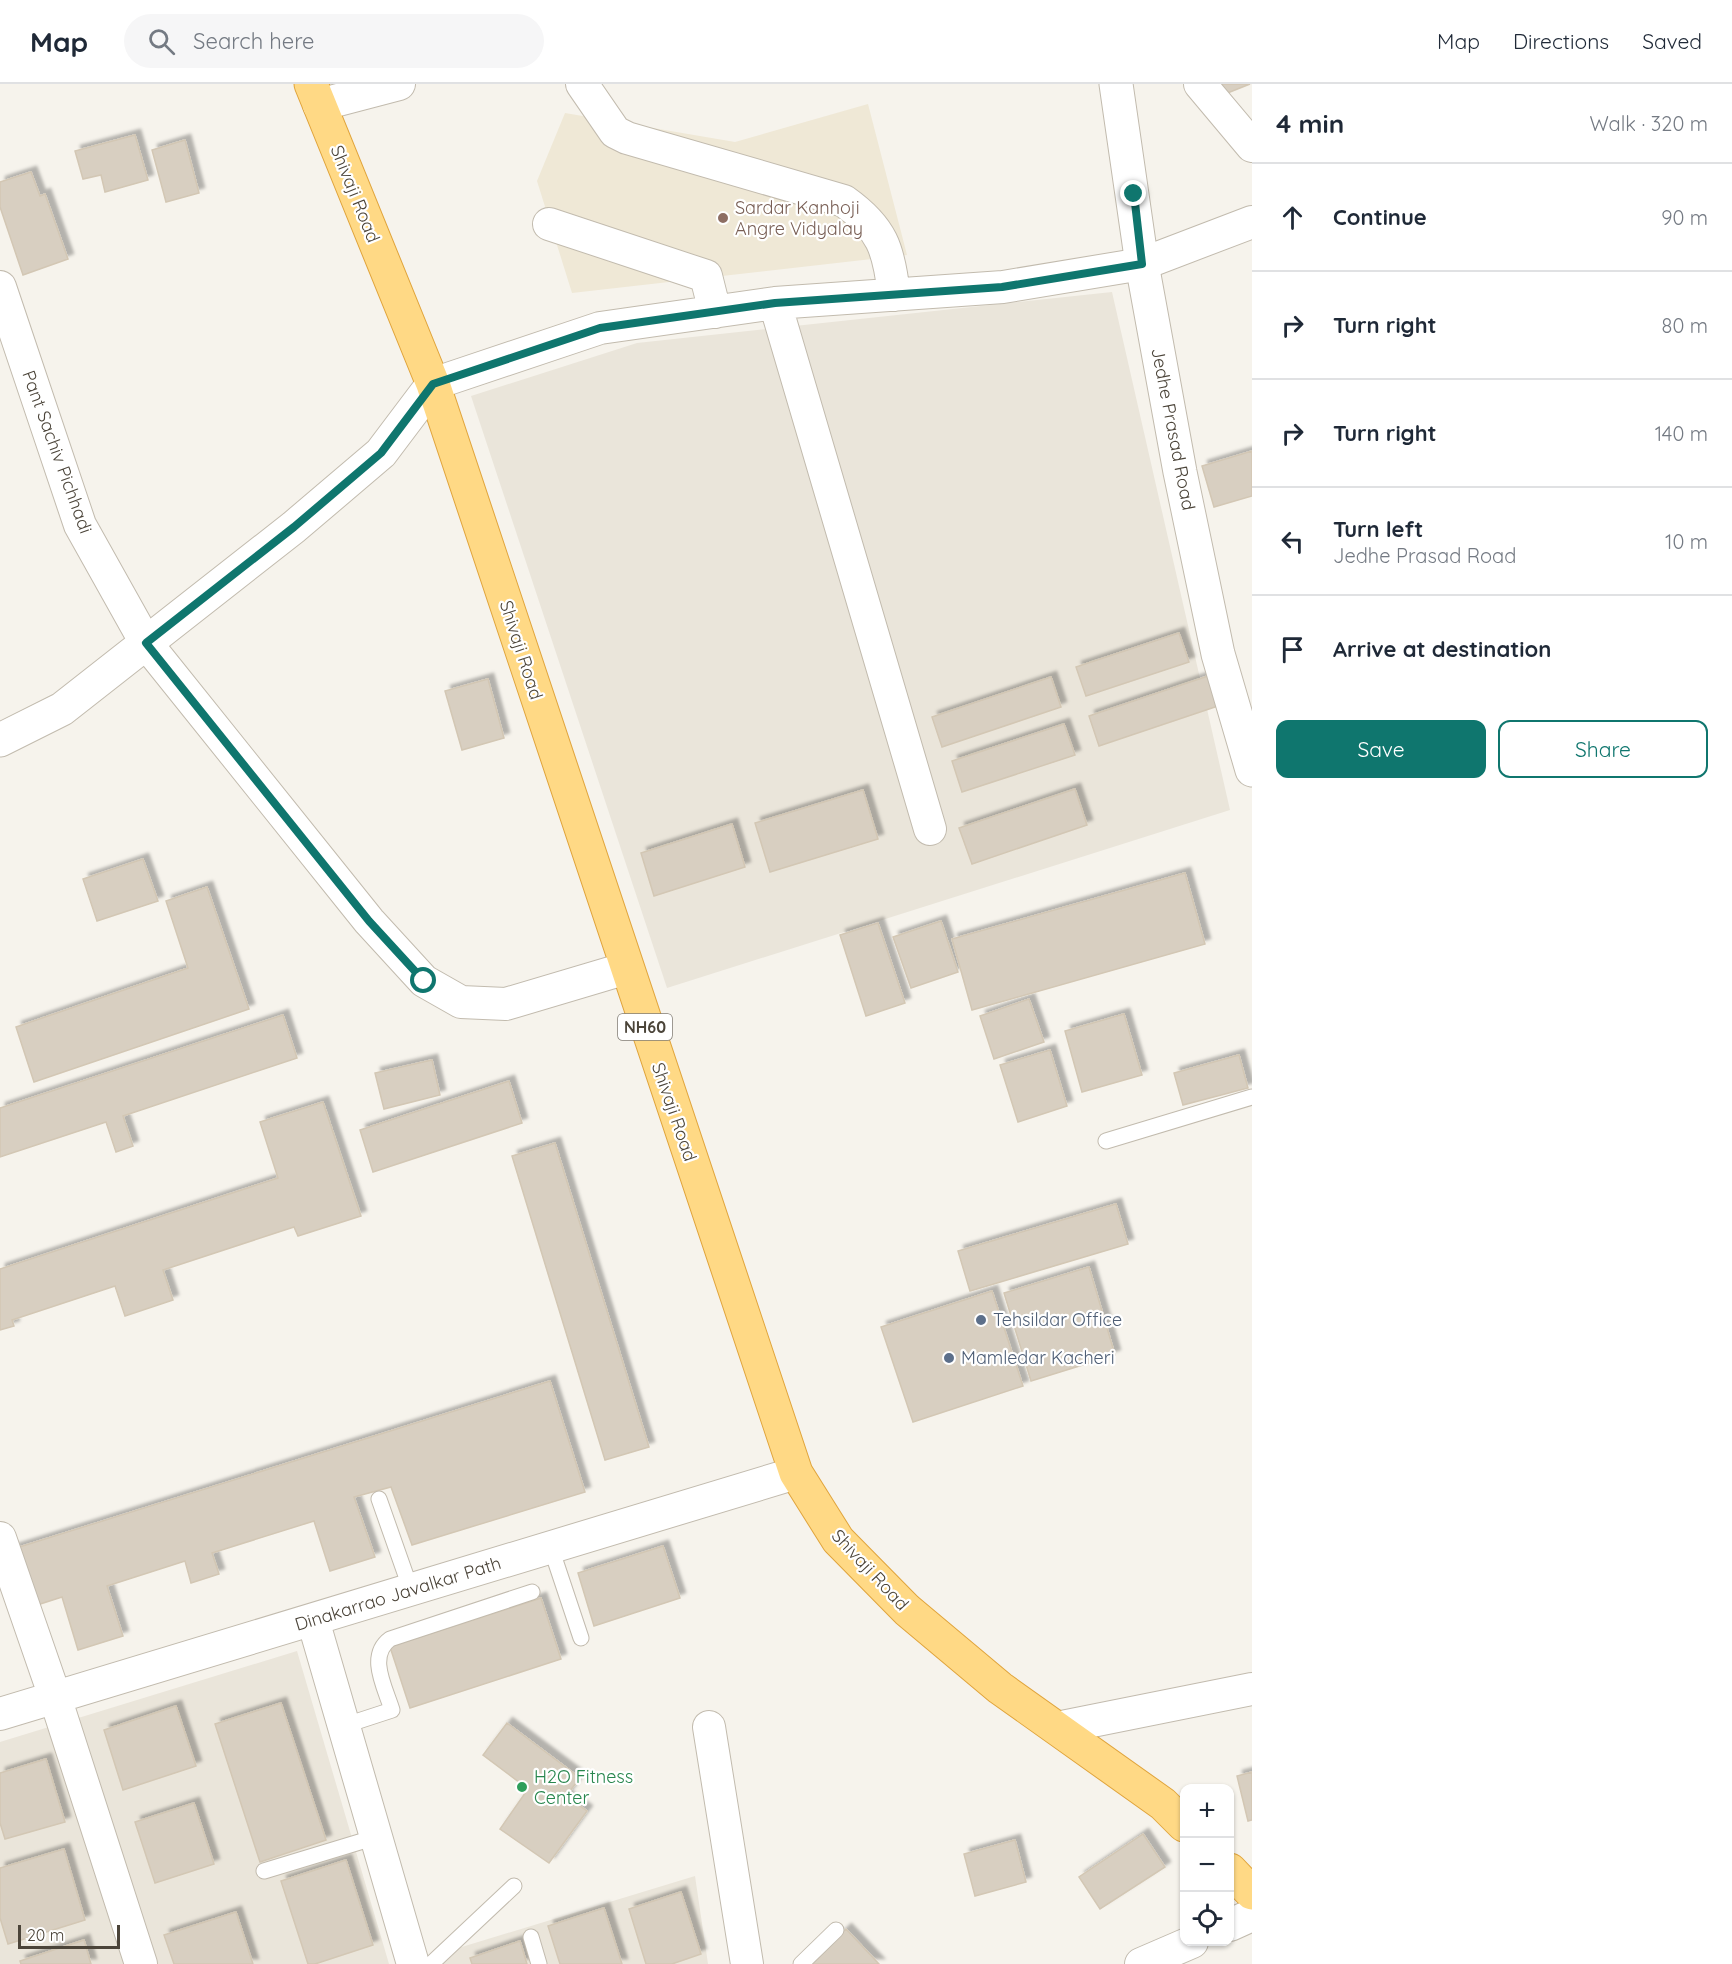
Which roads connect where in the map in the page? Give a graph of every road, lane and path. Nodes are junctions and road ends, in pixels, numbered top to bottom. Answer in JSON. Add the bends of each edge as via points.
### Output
{"nodes":[{"id":1,"x":399,"y":84,"type":"edge"},
{"id":2,"x":582,"y":84,"type":"edge"},
{"id":3,"x":1116,"y":84,"type":"edge"},
{"id":4,"x":1200,"y":84,"type":"edge"},
{"id":5,"x":315,"y":95,"type":"edge"},
{"id":6,"x":1252,"y":146,"type":"edge"},
{"id":7,"x":1252,"y":222,"type":"edge"},
{"id":8,"x":549,"y":224,"type":"dead end"},
{"id":9,"x":1142,"y":264,"type":"junction"},
{"id":10,"x":0,"y":287,"type":"edge"},
{"id":11,"x":894,"y":294,"type":"junction"},
{"id":12,"x":775,"y":303,"type":"junction"},
{"id":13,"x":715,"y":312,"type":"junction"},
{"id":14,"x":433,"y":384,"type":"junction"},
{"id":15,"x":146,"y":643,"type":"junction"},
{"id":16,"x":0,"y":740,"type":"edge"},
{"id":17,"x":1252,"y":770,"type":"edge"},
{"id":18,"x":930,"y":829,"type":"dead end"},
{"id":19,"x":627,"y":968,"type":"junction"},
{"id":20,"x":1252,"y":1097,"type":"edge"},
{"id":21,"x":1106,"y":1141,"type":"dead end"},
{"id":22,"x":795,"y":1473,"type":"junction"},
{"id":23,"x":379,"y":1499,"type":"dead end"},
{"id":24,"x":0,"y":1538,"type":"edge"},
{"id":25,"x":551,"y":1548,"type":"junction"},
{"id":26,"x":411,"y":1590,"type":"junction"},
{"id":27,"x":532,"y":1592,"type":"dead end"},
{"id":28,"x":313,"y":1620,"type":"junction"},
{"id":29,"x":581,"y":1638,"type":"dead end"},
{"id":30,"x":1252,"y":1689,"type":"edge"},
{"id":31,"x":55,"y":1697,"type":"junction"},
{"id":32,"x":0,"y":1714,"type":"edge"},
{"id":33,"x":343,"y":1726,"type":"junction"},
{"id":34,"x":709,"y":1727,"type":"dead end"},
{"id":35,"x":1058,"y":1728,"type":"junction"},
{"id":36,"x":1180,"y":1820,"type":"edge"},
{"id":37,"x":376,"y":1837,"type":"junction"},
{"id":38,"x":264,"y":1871,"type":"dead end"},
{"id":39,"x":1234,"y":1874,"type":"edge"},
{"id":40,"x":514,"y":1886,"type":"dead end"},
{"id":41,"x":1252,"y":1893,"type":"edge"},
{"id":42,"x":1252,"y":1915,"type":"edge"},
{"id":43,"x":1234,"y":1923,"type":"edge"},
{"id":44,"x":836,"y":1930,"type":"dead end"},
{"id":45,"x":531,"y":1937,"type":"dead end"},
{"id":46,"x":1181,"y":1946,"type":"edge"},
{"id":47,"x":141,"y":1964,"type":"edge"},
{"id":48,"x":413,"y":1964,"type":"edge"},
{"id":49,"x":431,"y":1964,"type":"edge"},
{"id":50,"x":538,"y":1964,"type":"edge"},
{"id":51,"x":747,"y":1964,"type":"edge"},
{"id":52,"x":801,"y":1964,"type":"edge"},
{"id":53,"x":1143,"y":1964,"type":"edge"}],
"edges":[{"from":1,"to":5,"type":"street"},
{"from":2,"to":11,"type":"street","via":[[615,132],[844,201],[862,213],[885,243]]},
{"from":3,"to":9,"type":"street","name":"Jedhe Prasad Road"},
{"from":4,"to":6,"type":"street"},
{"from":5,"to":14,"type":"highway","name":"Shivaji Road","number":"NH60"},
{"from":7,"to":9,"type":"street"},
{"from":8,"to":13,"type":"street","via":[[706,276]]},
{"from":9,"to":11,"type":"street","via":[[1002,287]]},
{"from":9,"to":17,"type":"street","name":"Jedhe Prasad Road","via":[[1218,654]]},
{"from":10,"to":15,"type":"street","name":"Pant Sachiv Pichhadi","via":[[80,525]]},
{"from":11,"to":12,"type":"street"},
{"from":12,"to":13,"type":"street"},
{"from":12,"to":18,"type":"street"},
{"from":13,"to":14,"type":"street","via":[[600,328]]},
{"from":14,"to":15,"type":"street","via":[[381,453]]},
{"from":14,"to":19,"type":"highway","name":"Shivaji Road","number":"NH60"},
{"from":15,"to":16,"type":"street","via":[[62,710]]},
{"from":15,"to":19,"type":"street","name":"Pant Sachiv Pichhadi","via":[[369,921],[424,981],[461,1002],[506,1004]]},
{"from":19,"to":22,"type":"highway","name":"Shivaji Road","number":"NH60"},
{"from":20,"to":21,"type":"lane"},
{"from":22,"to":25,"type":"street","name":"Dinakarrao Javalkar Path"},
{"from":22,"to":35,"type":"highway","name":"Shivaji Road","number":"NH60","via":[[838,1540],[907,1610],[1000,1688]]},
{"from":23,"to":26,"type":"lane"},
{"from":24,"to":31,"type":"street"},
{"from":25,"to":26,"type":"street","name":"Dinakarrao Javalkar Path"},
{"from":25,"to":29,"type":"lane"},
{"from":26,"to":28,"type":"street","name":"Dinakarrao Javalkar Path"},
{"from":27,"to":33,"type":"lane","via":[[390,1639],[380,1646],[377,1657],[392,1710]]},
{"from":28,"to":31,"type":"street","name":"Dinakarrao Javalkar Path"},
{"from":28,"to":33,"type":"street"},
{"from":30,"to":35,"type":"street"},
{"from":31,"to":32,"type":"street","name":"Dinakarrao Javalkar Path"},
{"from":31,"to":47,"type":"street"},
{"from":33,"to":37,"type":"street"},
{"from":34,"to":51,"type":"street"},
{"from":35,"to":36,"type":"highway","name":"Shivaji Road","number":"NH60"},
{"from":37,"to":38,"type":"lane"},
{"from":37,"to":48,"type":"street"},
{"from":39,"to":41,"type":"highway"},
{"from":40,"to":49,"type":"lane"},
{"from":42,"to":43,"type":"street"},
{"from":44,"to":52,"type":"lane"},
{"from":45,"to":50,"type":"lane"},
{"from":46,"to":53,"type":"street"}]}
